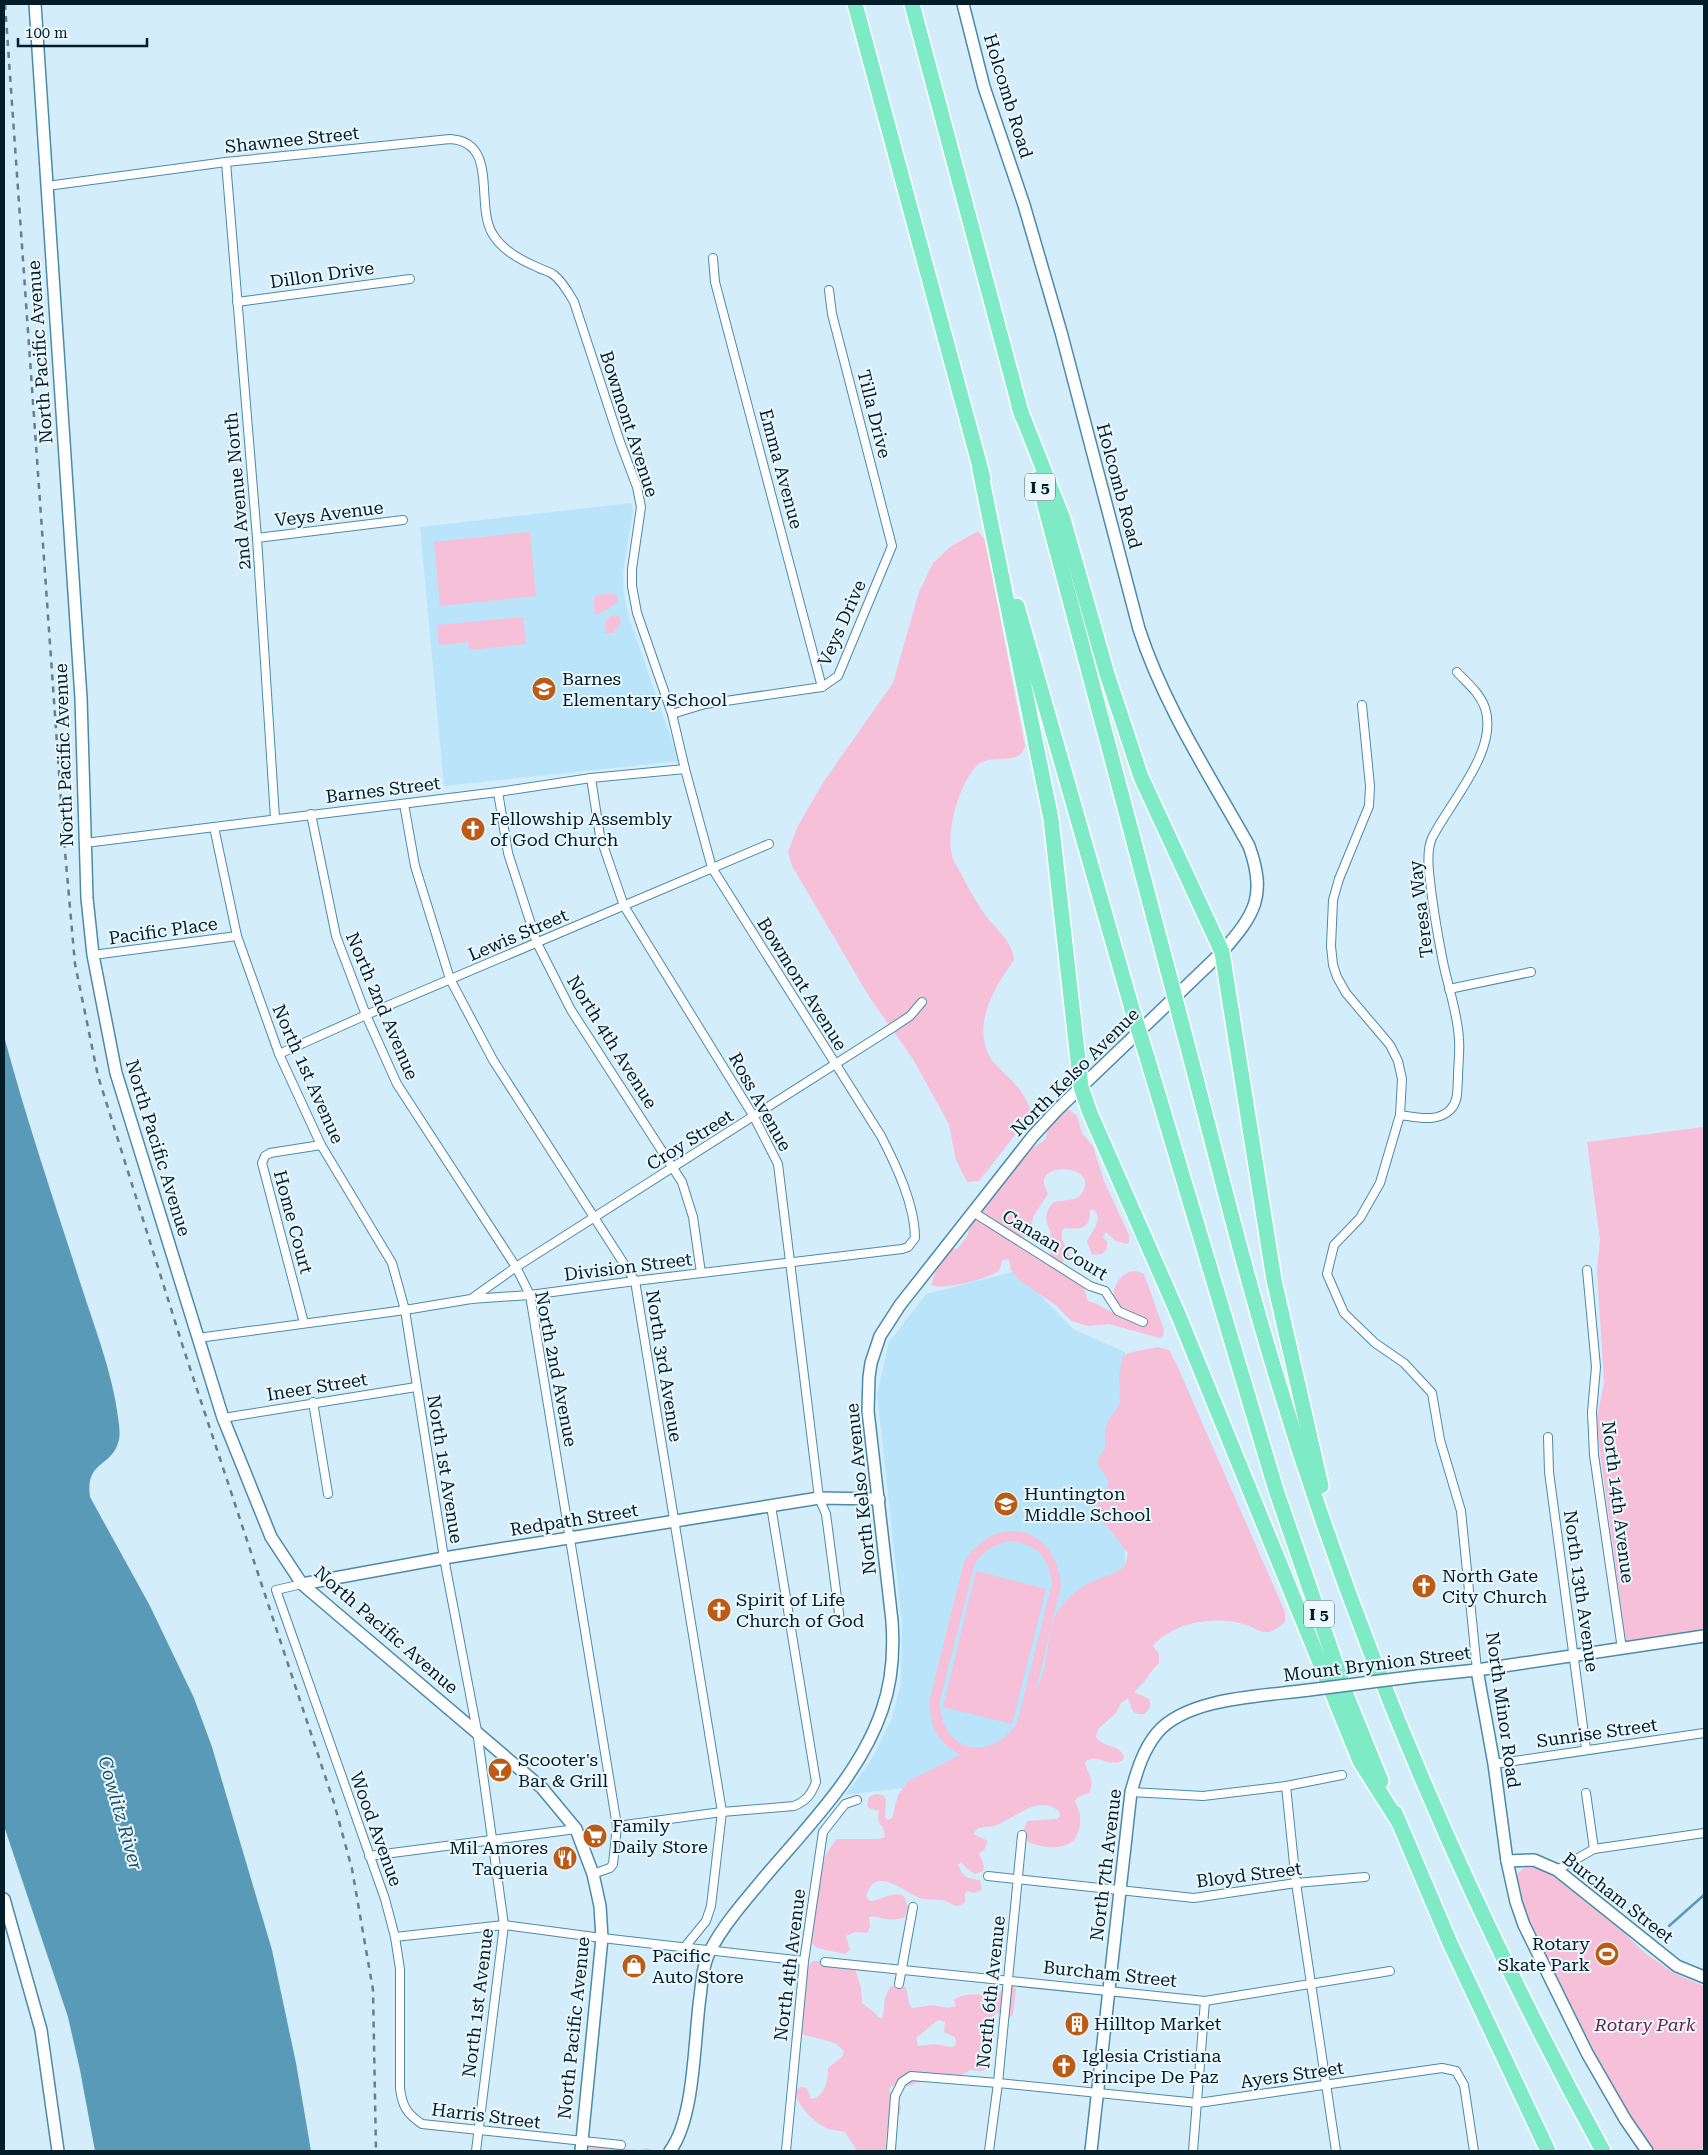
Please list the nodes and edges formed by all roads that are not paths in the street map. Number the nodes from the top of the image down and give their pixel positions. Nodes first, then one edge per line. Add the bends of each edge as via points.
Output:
1 (34, 4) edge
2 (855, 4) edge
3 (912, 4) edge
4 (963, 4) edge
5 (226, 162) junction
6 (47, 186) junction
7 (486, 210) joint
8 (713, 258) dead end
9 (410, 279) dead end
10 (829, 290) dead end
11 (237, 302) junction
12 (1019, 407) junction
13 (980, 470) junction
14 (403, 520) dead end
15 (258, 538) junction
16 (892, 546) joint
17 (1457, 672) dead end
18 (822, 687) junction
19 (1362, 705) dead end
20 (672, 714) junction
21 (685, 770) junction
22 (591, 778) junction
23 (498, 792) junction
24 (404, 804) junction
25 (311, 814) junction
26 (274, 818) junction
27 (214, 827) junction
28 (85, 843) junction
29 (769, 844) dead end
30 (712, 868) junction
31 (624, 906) junction
32 (236, 936) junction
33 (537, 943) junction
34 (1222, 952) junction
35 (93, 955) junction
36 (1531, 972) dead end
37 (450, 979) junction
38 (1449, 989) junction
39 (922, 1002) dead end
40 (366, 1015) junction
41 (279, 1054) junction
42 (834, 1064) junction
43 (1082, 1087) junction
44 (1400, 1115) junction
45 (754, 1117) junction
46 (321, 1145) junction
47 (674, 1168) junction
48 (973, 1212) junction
49 (595, 1217) junction
50 (912, 1242) joint
51 (791, 1262) junction
52 (516, 1267) junction
53 (1587, 1270) dead end
54 (701, 1273) junction
55 (635, 1281) junction
56 (530, 1296) junction
57 (471, 1299) junction
58 (405, 1310) junction
59 (1143, 1322) dead end
60 (304, 1323) junction
61 (198, 1338) junction
62 (416, 1387) junction
63 (313, 1402) junction
64 (223, 1418) junction
65 (1548, 1438) dead end
66 (328, 1494) dead end
67 (819, 1498) junction
68 (879, 1499) junction
69 (771, 1506) junction
70 (674, 1521) junction
71 (570, 1538) junction
72 (1331, 1542) junction
73 (444, 1558) junction
74 (302, 1584) junction
75 (276, 1590) joint
76 (840, 1621) dead end
77 (1704, 1636) edge
78 (1622, 1648) junction
79 (1575, 1656) junction
80 (1477, 1670) junction
81 (1203, 1705) joint
82 (477, 1731) junction
83 (1704, 1733) edge
84 (1586, 1749) junction
85 (1494, 1764) junction
86 (1342, 1775) dead end
87 (1286, 1786) junction
88 (1131, 1792) junction
89 (1586, 1793) dead end
90 (857, 1800) dead end
91 (722, 1812) junction
92 (1398, 1822) junction
93 (617, 1826) junction
94 (576, 1829) junction
95 (1704, 1832) edge
96 (1022, 1835) dead end
97 (492, 1840) junction
98 (1594, 1849) junction
99 (369, 1856) junction
100 (1507, 1862) junction
101 (1557, 1870) junction
102 (593, 1874) junction
103 (988, 1876) dead end
104 (1365, 1877) dead end
105 (1018, 1880) junction
106 (1296, 1883) junction
107 (1119, 1890) junction
108 (4, 1898) edge
109 (913, 1907) dead end
110 (504, 1925) junction
111 (395, 1937) junction
112 (602, 1938) junction
113 (684, 1948) junction
114 (710, 1951) junction
115 (804, 1961) junction
116 (825, 1962) dead end
117 (902, 1970) junction
118 (1390, 1971) dead end
119 (1704, 1978) edge
120 (1007, 1981) junction
121 (1312, 1983) junction
122 (899, 1984) dead end
123 (1108, 1992) junction
124 (1205, 2001) junction
125 (998, 2082) junction
126 (1327, 2086) junction
127 (1567, 2086) junction
128 (400, 2088) joint
129 (1098, 2093) junction
130 (1198, 2103) junction
131 (479, 2129) junction
132 (621, 2145) dead end
133 (580, 2147) edge
134 (891, 2149) dead end
135 (58, 2151) edge
136 (476, 2151) edge
137 (670, 2151) edge
138 (786, 2151) edge
139 (988, 2151) edge
140 (1091, 2151) edge
141 (1193, 2151) edge
142 (1336, 2151) edge
143 (1474, 2151) edge
144 (1547, 2151) edge
145 (1603, 2151) edge
146 (1609, 2151) edge
147 (1647, 2151) edge

1 - 6 street, North Pacific Avenue
2 - 13 highway, I 5
3 - 12 highway, I 5
4 - 34 street, Holcomb Road via 984,87 1024,205 1061,332 1150,664 1249,846 1256,865 1258,883 1254,908 1244,927
5 - 6 street, Shawnee Street
5 - 7 street, Shawnee Street via 462,139 478,154
5 - 11 street, 2nd Avenue North
6 - 28 street, North Pacific Avenue via 81,698
7 - 20 street, Bowmont Avenue via 491,232 500,243 513,254 553,274 564,284 574,302 637,487 641,507 632,586 637,613
8 - 18 street, Emma Avenue via 716,282
9 - 11 street, Dillon Drive
10 - 16 street, Tilla Drive via 832,314
11 - 15 street, 2nd Avenue North
12 - 34 highway via 1062,519 1107,674 1141,776
12 - 72 highway, I 5, bridge via 1272,1364
13 - 43 highway via 1051,819
13 - 92 highway, I 5, bridge via 1132,1009 1276,1490 1347,1697
14 - 15 street, Veys Avenue
15 - 26 street, 2nd Avenue North
16 - 18 street, Veys Drive via 838,676
17 - 38 street, Teresa Way via 1478,695 1485,708 1487,723 1486,736 1474,766 1431,839 1429,852 1442,962
18 - 20 street, Veys Drive via 705,704
19 - 44 street, North Minor Road via 1369,806 1339,879 1334,900 1333,965 1346,993 1390,1045 1398,1061 1402,1079
20 - 21 street, Bowmont Avenue
21 - 22 street, Barnes Street
21 - 30 street, Bowmont Avenue
22 - 23 street, Barnes Street
22 - 31 street, Ross Avenue via 600,836
23 - 24 street, Barnes Street
23 - 33 street, North 4th Avenue via 508,853
24 - 25 street, Barnes Street
24 - 37 street, North 3rd Avenue via 415,866
25 - 26 street, Barnes Street
25 - 40 street, North 2nd Avenue via 336,936
26 - 27 street, Barnes Street
27 - 28 street, Barnes Street
27 - 32 street, North 1st Avenue
28 - 35 street, North Pacific Avenue
29 - 30 street, Lewis Street
30 - 31 street, Lewis Street
30 - 42 street, Bowmont Avenue
31 - 33 street, Lewis Street
31 - 45 street, Ross Avenue
32 - 35 street, Pacific Place
32 - 41 street, North 1st Avenue
33 - 37 street, Lewis Street
33 - 47 street, North 4th Avenue via 571,1010
34 - 43 street, North Kelso Avenue
34 - 72 highway via 1274,1280 1319,1475
35 - 61 street, North Pacific Avenue via 116,1073
36 - 38 street
37 - 40 street, Lewis Street
37 - 49 street, North 3rd Avenue via 493,1060
38 - 44 street, Teresa Way via 1459,1039 1457,1099 1440,1118
39 - 42 street, Croy Street via 910,1016
40 - 41 street, Lewis Street
40 - 52 street, North 2nd Avenue via 397,1084
41 - 46 street, North 1st Avenue
42 - 45 street, Croy Street
42 - 50 street, Bowmont Avenue via 896,1165 915,1232
43 - 48 street, North Kelso Avenue via 1032,1136
43 - 92 highway via 1090,1113 1178,1314 1360,1761
44 - 80 street, North Minor Road via 1380,1183 1360,1218 1334,1245 1327,1274 1344,1313 1375,1343 1404,1363 1432,1393 1440,1440 1461,1511
45 - 47 street, Croy Street
45 - 51 street, Ross Avenue via 778,1164
46 - 58 street, North 1st Avenue via 392,1262
46 - 60 street, Home Court via 270,1153 264,1156 262,1163
47 - 49 street, Croy Street
47 - 54 street, North 4th Avenue via 689,1198
48 - 59 street, Canaan Court via 1090,1286 1105,1291 1118,1311
48 - 68 street, North Kelso Avenue via 900,1305 880,1336 871,1363 868,1411
49 - 52 street, Croy Street
49 - 55 street, North 3rd Avenue
50 - 51 street, Division Street via 902,1250
51 - 54 street, Division Street
51 - 67 street, Ross Avenue
52 - 56 street, North 2nd Avenue
52 - 57 street, Croy Street
53 - 78 street, North 14th Avenue via 1596,1367 1592,1412 1594,1455
54 - 55 street, Division Street
55 - 56 street, Division Street
55 - 70 street, North 3rd Avenue
56 - 57 street, Division Street
56 - 71 street, North 2nd Avenue
57 - 58 street, Division Street
58 - 60 street, Division Street
58 - 62 street, North 1st Avenue
60 - 61 street, Division Street
61 - 64 street, North Pacific Avenue
62 - 63 street, Ineer Street
62 - 73 street, North 1st Avenue
63 - 64 street, Ineer Street
63 - 66 street
64 - 74 street, North Pacific Avenue via 271,1537
65 - 79 street, North 13th Avenue via 1549,1472
67 - 68 street, Redpath Street
67 - 69 street, Redpath Street
67 - 76 street, Ross Avenue via 826,1514
68 - 114 street, North Kelso Avenue via 893,1645 890,1678 882,1710 856,1764 729,1920
69 - 70 street, Redpath Street
69 - 91 street via 816,1782 809,1797 794,1806
70 - 71 street, Redpath Street
70 - 91 street, North 3rd Avenue
71 - 73 street, Redpath Street
71 - 93 street, North 2nd Avenue
72 - 127 highway, I 5 via 1422,1779 1486,1922
73 - 74 street, Redpath Street
73 - 82 street, North 1st Avenue
74 - 75 street, Redpath Street
74 - 82 street, North Pacific Avenue
75 - 99 street, Wood Avenue
77 - 78 street, Mount Brynion Street
78 - 79 street, Mount Brynion Street
79 - 80 street, Mount Brynion Street
79 - 84 street, North 13th Avenue
80 - 81 street, Mount Brynion Street, bridge
80 - 85 street, North Minor Road
81 - 88 street, North 7th Avenue via 1174,1718 1157,1732 1140,1761
82 - 94 street, North Pacific Avenue via 542,1788
82 - 97 street, North 1st Avenue
83 - 84 street, Sunrise Street
84 - 85 street, Sunrise Street
85 - 100 street, North Minor Road
86 - 87 street
87 - 88 street via 1203,1796
87 - 106 street
88 - 107 street, North 7th Avenue
89 - 98 street
90 - 115 street, North 4th Avenue via 845,1804 823,1832
91 - 93 street
91 - 113 street, North 3rd Avenue via 711,1906 706,1921
92 - 144 highway, I 5 via 1450,1943
93 - 102 street, North 2nd Avenue via 613,1864
94 - 97 street
94 - 102 street, North Pacific Avenue
95 - 98 street
96 - 105 street, North 6th Avenue
97 - 99 street
97 - 110 street, North 1st Avenue
98 - 101 street
99 - 111 street, Wood Avenue
100 - 101 street, Burcham Street via 1534,1860
100 - 147 street, North Minor Road via 1524,1925 1587,2053
101 - 119 street, Burcham Street via 1677,1966
102 - 112 street, North Pacific Avenue
103 - 105 street, Bloyd Street
104 - 106 street, Bloyd Street
105 - 107 street, Bloyd Street
105 - 120 street, North 6th Avenue
106 - 107 street, Bloyd Street via 1194,1898
106 - 121 street
107 - 123 street, North 7th Avenue
108 - 135 street via 41,2030
109 - 117 street
110 - 111 street
110 - 112 street
110 - 131 street, North 1st Avenue
111 - 128 street, Wood Avenue via 400,1969
112 - 113 street
112 - 133 street, North Pacific Avenue
113 - 114 street
114 - 115 street
114 - 137 street, North Kelso Avenue via 703,1973 689,2097 683,2122
115 - 138 street, North 4th Avenue
116 - 117 street, Burcham Street
117 - 120 street, Burcham Street
117 - 122 street
118 - 121 street, Burcham Street
120 - 123 street, Burcham Street
120 - 125 street, North 6th Avenue
121 - 124 street, Burcham Street
121 - 126 street
123 - 124 street, Burcham Street
123 - 129 street, North 7th Avenue
124 - 130 street
125 - 129 street, Ayers Street
125 - 134 street, Ayers Street via 911,2076 902,2082 895,2096
125 - 139 street, North 6th Avenue
126 - 130 street, Ayers Street
126 - 142 street
126 - 143 street, Ayers Street via 1442,2068 1456,2071 1464,2085
127 - 145 highway, I 5
127 - 146 highway
128 - 131 street, Harris Street via 405,2110 422,2124
129 - 130 street, Ayers Street
129 - 140 street, North 7th Avenue
130 - 141 street
131 - 133 street, Harris Street
131 - 136 street, North 1st Avenue
132 - 133 street, Harris Street

